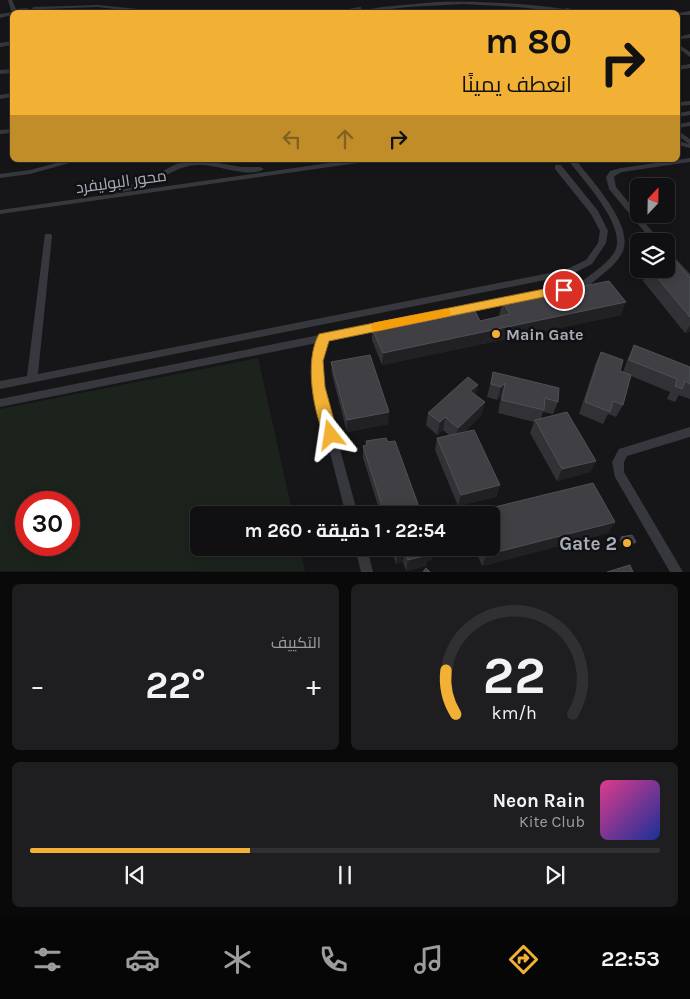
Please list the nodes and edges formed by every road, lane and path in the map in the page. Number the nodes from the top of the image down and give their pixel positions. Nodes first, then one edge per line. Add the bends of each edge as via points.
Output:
1 (442, 0) edge
2 (468, 0) edge
3 (34, 10) joint
4 (97, 10) edge
5 (131, 10) edge
6 (349, 10) edge
7 (371, 10) edge
8 (554, 10) edge
9 (572, 10) edge
10 (680, 46) edge
11 (690, 55) edge
12 (68, 162) edge
13 (183, 162) edge
14 (208, 162) edge
15 (351, 162) edge
16 (574, 162) edge
17 (670, 162) edge
18 (274, 173) junction
19 (0, 176) edge
20 (105, 198) junction
21 (0, 212) edge
22 (650, 233) edge
23 (48, 236) dead end
24 (675, 262) edge
25 (690, 279) edge
26 (324, 337) junction
27 (32, 379) junction
28 (0, 385) edge
29 (0, 403) edge
30 (690, 432) edge
31 (350, 506) edge
32 (363, 556) edge
33 (367, 572) edge
34 (677, 572) edge

1 - 6 street
2 - 9 street
3 - 4 street
3 - 5 street via 98,6
7 - 8 street via 456,3
10 - 11 street
12 - 19 street
13 - 20 street via 143,184 107,193
14 - 18 street via 241,170 268,169
15 - 18 street, محور البوليفرد
16 - 26 street via 613,215 620,230 621,248 612,261 583,286
16 - 27 street via 558,167 595,213 604,231 602,243 590,262 567,273
17 - 22 street via 621,170 610,177 612,186
18 - 20 street, محور البوليفرد
20 - 21 street, محور البوليفرد
23 - 27 street
24 - 25 street
26 - 29 street
26 - 31 street via 317,361 318,387
27 - 28 street
30 - 34 street via 623,452 617,464 619,473
32 - 33 street

